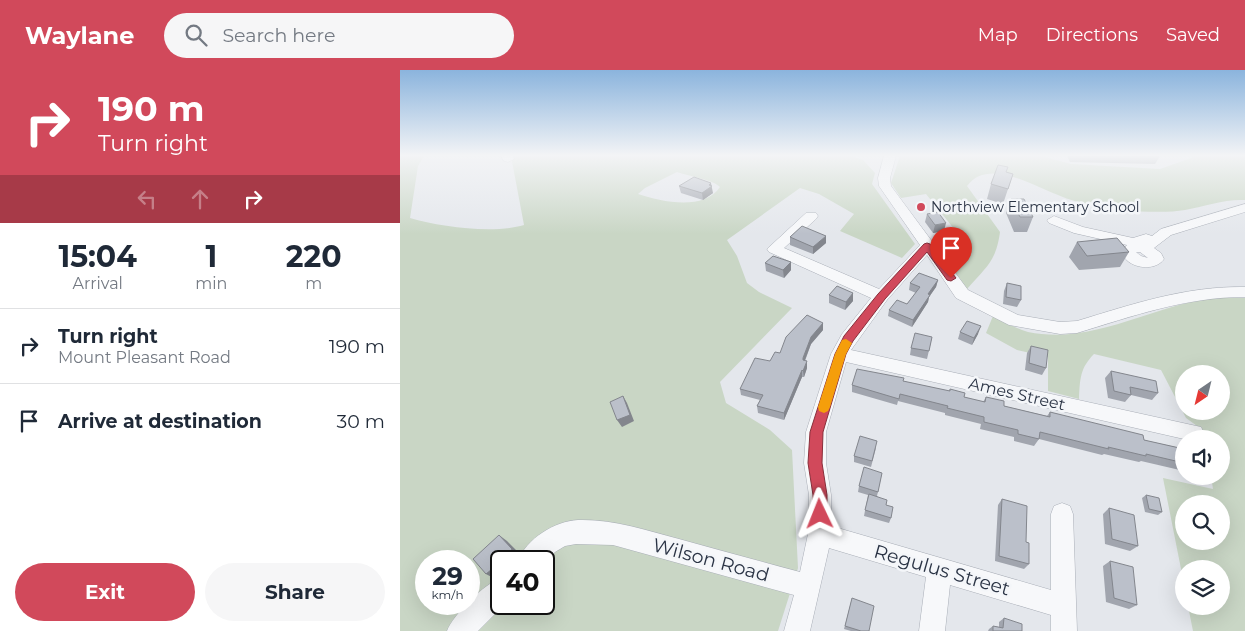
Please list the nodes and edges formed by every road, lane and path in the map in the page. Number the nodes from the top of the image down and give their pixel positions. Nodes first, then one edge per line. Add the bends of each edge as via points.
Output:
1 (885, 182) edge
2 (1245, 208) edge
3 (811, 216) dead end
4 (1054, 220) dead end
5 (1166, 232) junction
6 (927, 246) junction
7 (1144, 248) dead end
8 (1245, 292) edge
9 (881, 296) junction
10 (840, 354) junction
11 (1181, 430) edge
12 (1062, 514) dead end
13 (820, 534) junction
14 (541, 550) edge
15 (939, 569) junction
16 (810, 587) junction
17 (490, 601) edge
18 (1063, 606) junction
19 (460, 631) edge
20 (798, 631) edge
21 (932, 631) edge
22 (1064, 631) edge

1 - 6 street
2 - 5 street
3 - 9 street via 774,249
4 - 5 street via 1079,230 1133,242
5 - 7 street
6 - 8 street via 962,294 1015,321 1037,326 1077,327 1187,295
6 - 9 street
9 - 10 street
10 - 11 street, Ames Street
10 - 13 street via 816,432
12 - 18 street
13 - 15 street, Regulus Street
13 - 16 street
14 - 16 street, Wilson Road via 560,536 576,532 613,533
15 - 18 street, Regulus Street
15 - 21 street
16 - 20 street
17 - 19 street
18 - 22 street

